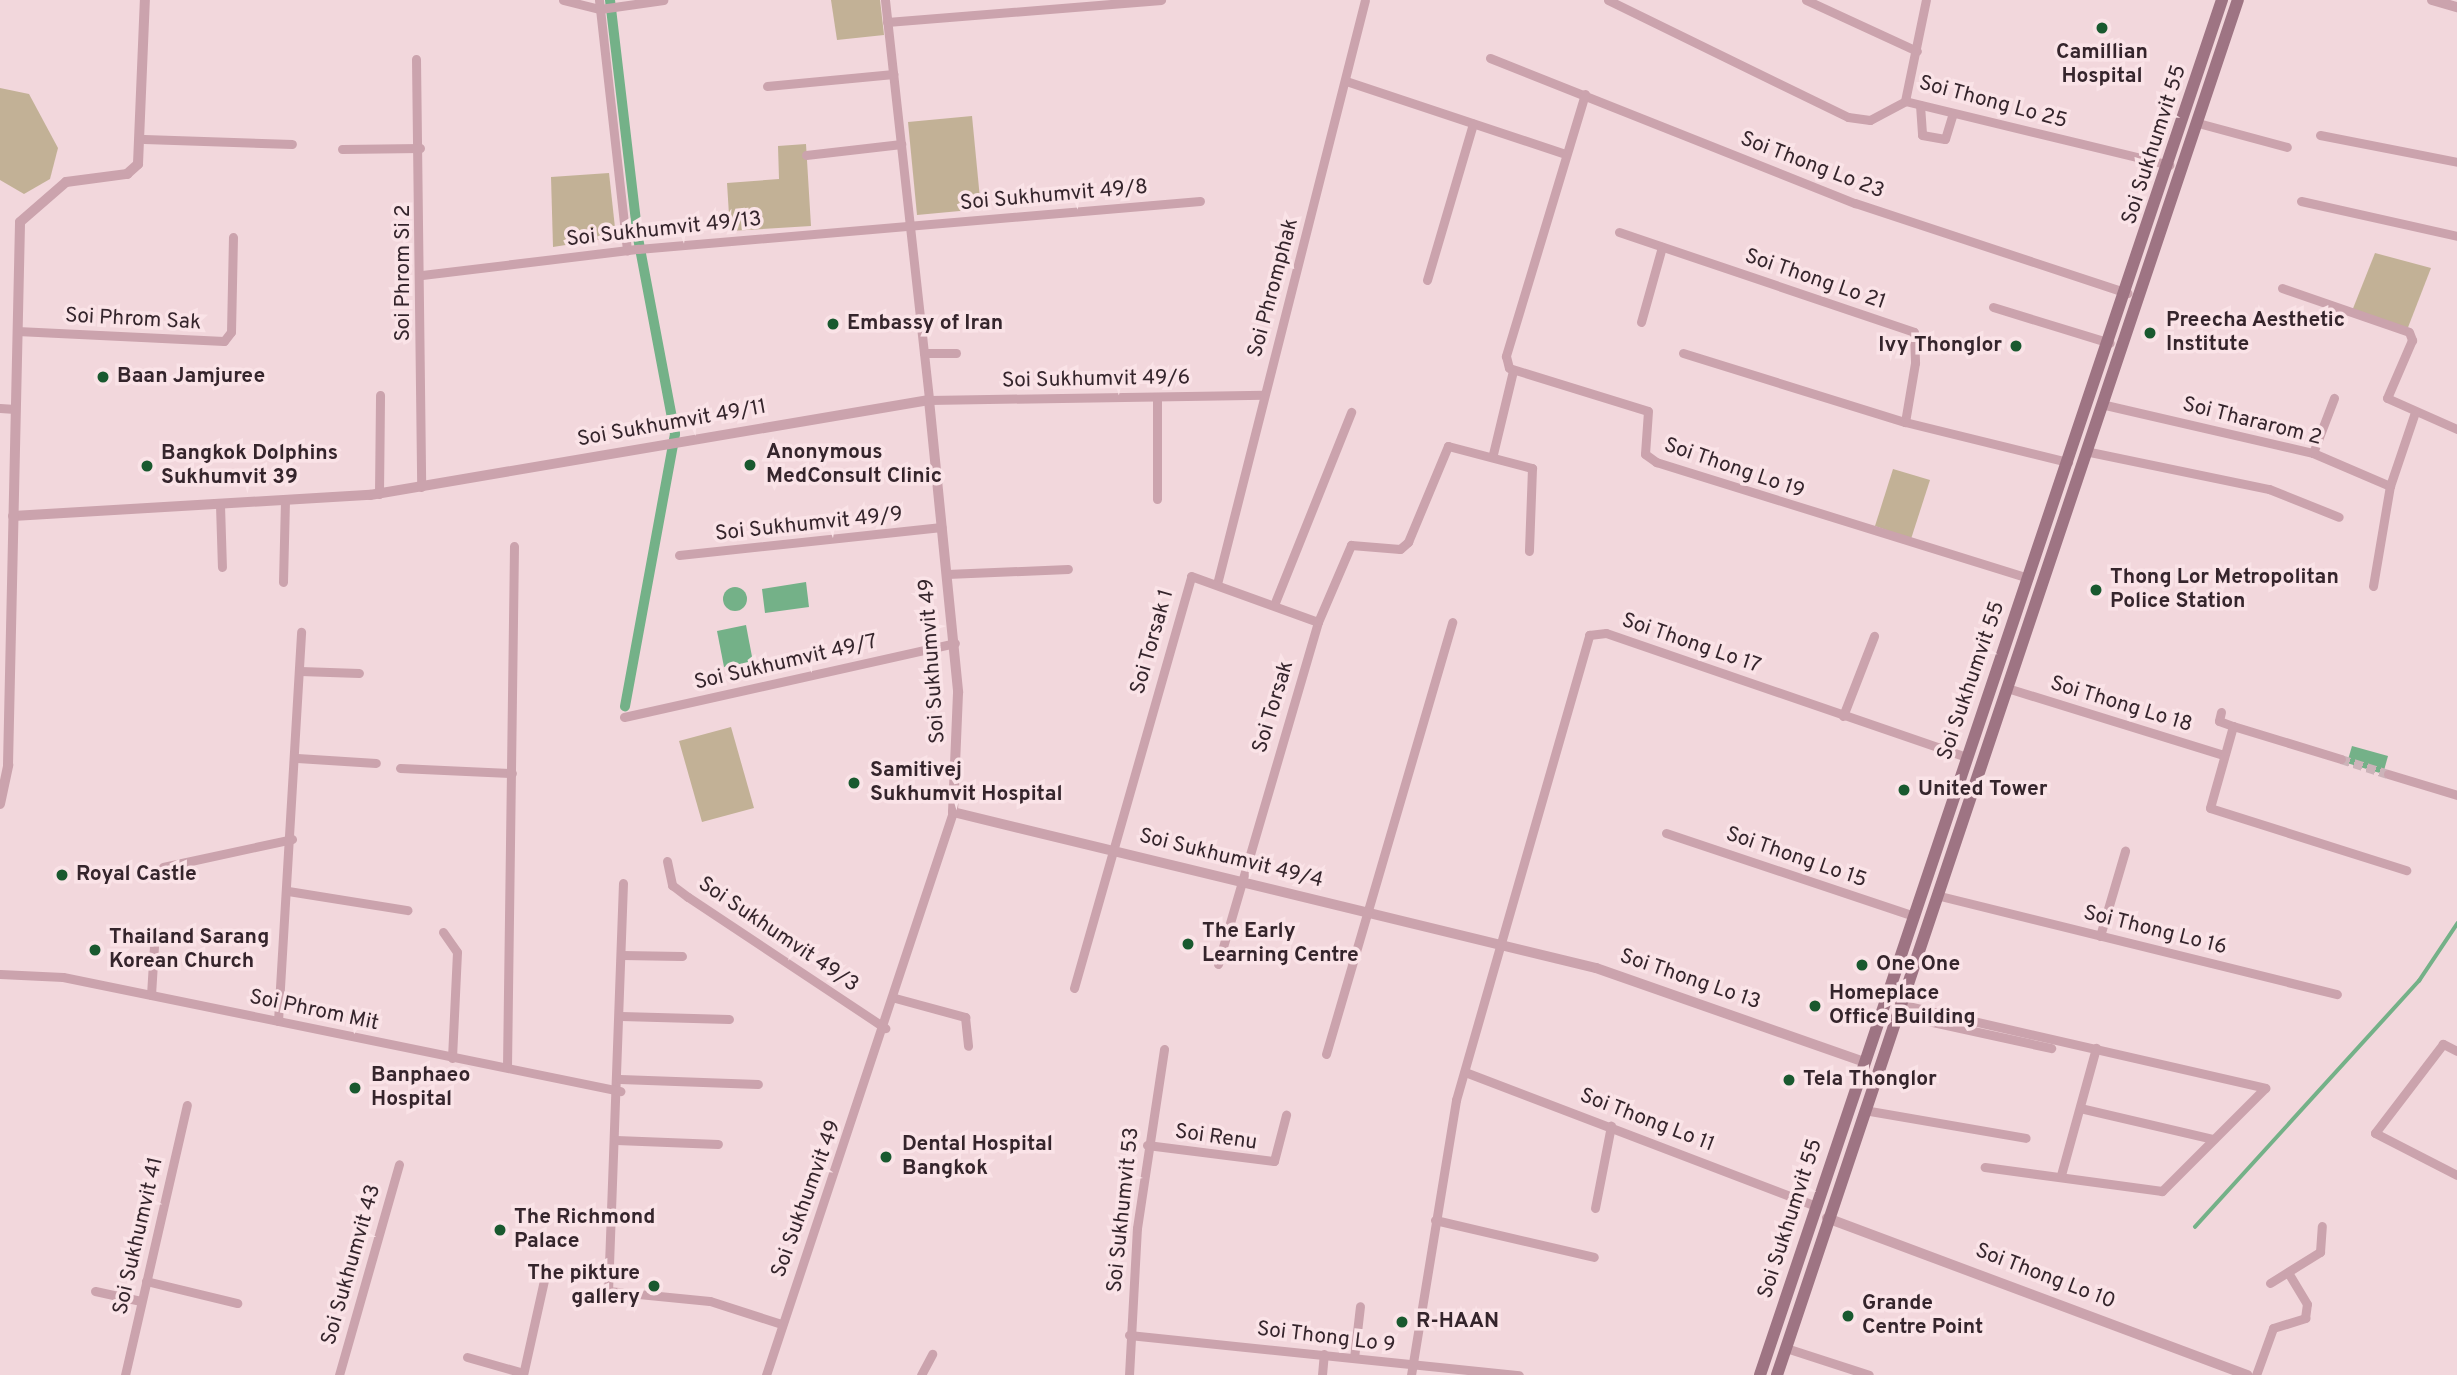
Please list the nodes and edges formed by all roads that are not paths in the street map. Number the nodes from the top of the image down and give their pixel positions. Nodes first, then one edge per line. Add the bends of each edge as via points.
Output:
1 (145, 0) edge
2 (563, 0) edge
3 (663, 0) edge
4 (885, 0) edge
5 (1161, 0) edge
6 (1365, 0) edge
7 (1608, 0) edge
8 (1806, 0) edge
9 (1926, 0) edge
10 (2222, 0) edge
11 (2238, 0) edge
12 (2432, 0) edge
13 (599, 5) edge
14 (2457, 7) edge
15 (2215, 19) junction
16 (887, 22) junction
17 (2230, 24) junction
18 (2211, 33) junction
19 (2225, 38) junction
20 (1917, 51) junction
21 (1490, 58) dead end
22 (416, 59) dead end
23 (893, 74) junction
24 (1346, 81) junction
25 (767, 86) dead end
26 (1585, 94) junction
27 (1905, 101) junction
28 (1920, 105) junction
29 (1953, 113) junction
30 (2198, 123) junction
31 (1473, 124) junction
32 (2320, 135) dead end
33 (144, 139) junction
34 (292, 144) dead end
35 (901, 144) junction
36 (2287, 147) dead end
37 (420, 148) junction
38 (342, 149) dead end
39 (1566, 154) junction
40 (807, 155) dead end
41 (2457, 162) edge
42 (2169, 165) junction
43 (2183, 169) junction
44 (1200, 201) dead end
45 (2301, 201) dead end
46 (911, 225) junction
47 (1619, 232) dead end
48 (2457, 236) edge
49 (233, 237) dead end
50 (1662, 247) junction
51 (627, 250) junction
52 (422, 275) junction
53 (1427, 280) dead end
54 (2282, 288) dead end
55 (2132, 295) junction
56 (1993, 307) dead end
57 (1641, 322) dead end
58 (17, 331) junction
59 (2110, 343) junction
60 (1683, 353) dead end
61 (924, 354) junction
62 (956, 354) dead end
63 (1513, 371) junction
64 (380, 395) dead end
65 (1264, 396) junction
66 (1157, 397) junction
67 (2334, 398) dead end
68 (929, 400) junction
69 (2096, 402) junction
70 (0, 408) edge
71 (15, 409) junction
72 (1351, 412) dead end
73 (2415, 412) junction
74 (1905, 422) junction
75 (2457, 429) edge
76 (2085, 451) junction
77 (1493, 453) junction
78 (2313, 453) junction
79 (2074, 464) junction
80 (2390, 486) junction
81 (421, 487) junction
82 (379, 494) junction
83 (1157, 499) dead end
84 (285, 502) junction
85 (220, 505) junction
86 (13, 516) junction
87 (2339, 517) dead end
88 (943, 527) junction
89 (514, 546) dead end
90 (1529, 551) dead end
91 (679, 555) dead end
92 (222, 567) dead end
93 (1068, 569) dead end
94 (947, 574) junction
95 (2028, 578) junction
96 (283, 582) dead end
97 (2042, 582) junction
98 (1217, 584) junction
99 (2373, 586) dead end
100 (1274, 605) junction
101 (1318, 622) junction
102 (1452, 622) dead end
103 (301, 632) dead end
104 (1874, 636) dead end
105 (955, 643) junction
106 (300, 671) junction
107 (359, 673) dead end
108 (1992, 683) junction
109 (2007, 688) junction
110 (2221, 712) dead end
111 (1843, 716) junction
112 (624, 717) dead end
113 (2233, 726) junction
114 (5, 727) edge
115 (2224, 755) junction
116 (1967, 757) junction
117 (297, 758) junction
118 (2341, 759) tunnel mouth
119 (1983, 761) junction
120 (376, 763) dead end
121 (400, 768) dead end
122 (512, 774) junction
123 (2388, 774) tunnel mouth
124 (2457, 795) edge
125 (0, 804) edge
126 (953, 812) junction
127 (1666, 833) dead end
128 (292, 839) junction
129 (1112, 850) junction
130 (2125, 851) dead end
131 (667, 861) dead end
132 (163, 867) dead end
133 (2406, 870) dead end
134 (1241, 882) junction
135 (623, 883) dead end
136 (1922, 890) junction
137 (288, 891) junction
138 (1936, 895) junction
139 (407, 910) dead end
140 (1369, 913) junction
141 (1914, 916) junction
142 (1927, 922) junction
143 (155, 929) dead end
144 (443, 932) dead end
145 (2100, 936) junction
146 (1500, 945) junction
147 (622, 955) junction
148 (682, 956) dead end
149 (1218, 964) dead end
150 (0, 974) edge
151 (1074, 988) dead end
152 (2337, 994) dead end
153 (151, 995) junction
154 (895, 998) junction
155 (1897, 1009) junction
156 (621, 1016) junction
157 (729, 1019) dead end
158 (278, 1021) junction
159 (885, 1028) junction
160 (968, 1046) dead end
161 (2051, 1048) dead end
162 (2096, 1048) junction
163 (1164, 1049) dead end
164 (2457, 1051) edge
165 (1326, 1054) dead end
166 (452, 1058) junction
167 (1864, 1062) junction
168 (1878, 1065) junction
169 (506, 1068) junction
170 (1465, 1072) junction
171 (620, 1079) junction
172 (758, 1084) dead end
173 (620, 1091) junction
174 (187, 1105) dead end
175 (2080, 1108) junction
176 (1864, 1110) junction
177 (1286, 1115) dead end
178 (1611, 1126) junction
179 (2026, 1138) dead end
180 (2213, 1139) junction
181 (616, 1140) junction
182 (718, 1144) dead end
183 (1147, 1145) junction
184 (399, 1164) dead end
185 (1985, 1167) dead end
186 (2061, 1175) junction
187 (2457, 1175) edge
188 (1815, 1206) junction
189 (1595, 1208) dead end
190 (1827, 1218) junction
191 (1435, 1220) junction
192 (2322, 1226) dead end
193 (1594, 1257) dead end
194 (2288, 1272) junction
195 (544, 1280) dead end
196 (146, 1281) junction
197 (2270, 1283) dead end
198 (95, 1291) dead end
199 (141, 1301) junction
200 (237, 1303) dead end
201 (1360, 1306) dead end
202 (781, 1324) junction
203 (1129, 1335) junction
204 (1786, 1348) junction
205 (932, 1354) dead end
206 (1324, 1354) junction
207 (467, 1357) dead end
208 (1354, 1358) junction
209 (1412, 1371) edge
210 (523, 1374) edge
211 (125, 1375) edge
212 (339, 1375) edge
213 (766, 1375) edge
214 (921, 1375) edge
215 (1129, 1375) edge
216 (1322, 1375) edge
217 (1519, 1375) edge
218 (1760, 1375) edge
219 (1777, 1375) edge
220 (1869, 1375) edge
221 (2248, 1375) edge
222 (2256, 1375) edge

1 - 33 street
2 - 13 street
3 - 13 street
4 - 16 street, Soi Sukhumvit 49
5 - 16 street
6 - 24 street, Soi Phromphak
7 - 27 street via 1848,117 1866,122
8 - 20 street
9 - 20 street, Soi Thong Lo 25
10 - 15 main road, Soi Sukhumvit 55
11 - 17 main road, Soi Sukhumvit 55
12 - 14 street
13 - 51 street
15 - 17 main road
15 - 18 main road, Soi Sukhumvit 55
16 - 23 street, Soi Sukhumvit 49
17 - 19 main road, Soi Sukhumvit 55
18 - 19 main road
18 - 42 main road, Soi Sukhumvit 55
19 - 30 main road, Soi Sukhumvit 55
20 - 27 street, Soi Thong Lo 25
21 - 26 street, Soi Thong Lo 23
22 - 37 street, Soi Phrom Si 2
23 - 25 street
23 - 35 street, Soi Sukhumvit 49
24 - 31 street
24 - 65 street, Soi Phromphak
26 - 39 street
26 - 55 street, Soi Thong Lo 23 via 1854,203
27 - 28 street, Soi Thong Lo 25
28 - 29 street, Soi Thong Lo 25
28 - 29 street via 1922,135 1945,139
29 - 42 street, Soi Thong Lo 25
30 - 36 street
30 - 43 main road, Soi Sukhumvit 55
31 - 39 street
31 - 53 street
32 - 41 street
33 - 34 street
33 - 58 street via 141,158 127,174 66,182 22,215
35 - 40 street
35 - 46 street, Soi Sukhumvit 49
37 - 38 street
37 - 52 street, Soi Phrom Si 2
39 - 63 street via 1506,356
42 - 43 main road
42 - 55 main road, Soi Sukhumvit 55
43 - 55 main road, Soi Sukhumvit 55
44 - 46 street, Soi Sukhumvit 49/8
45 - 48 street
46 - 51 street, Soi Sukhumvit 49/13
46 - 61 street, Soi Sukhumvit 49
47 - 50 street, Soi Thong Lo 21
49 - 58 street, Soi Phrom Sak via 231,332 224,341
50 - 57 street
50 - 74 street, Soi Thong Lo 21 via 1914,332
51 - 52 street, Soi Sukhumvit 49/13
52 - 81 street, Soi Phrom Si 2
54 - 73 street via 2409,332 2412,340 2387,394 2390,403
55 - 59 main road, Soi Sukhumvit 55
55 - 69 main road, Soi Sukhumvit 55
56 - 59 street
58 - 71 street
59 - 69 main road, Soi Sukhumvit 55
60 - 74 street
61 - 62 street
61 - 68 street, Soi Sukhumvit 49
63 - 77 street
63 - 95 street, Soi Thong Lo 19 via 1648,411 1646,456 1656,463
64 - 82 street
65 - 66 street, Soi Sukhumvit 49/6
65 - 98 street, Soi Phromphak
66 - 68 street, Soi Sukhumvit 49/6
66 - 83 street
67 - 78 street
68 - 81 street, Soi Sukhumvit 49/11
68 - 88 street, Soi Sukhumvit 49
69 - 76 main road, Soi Sukhumvit 55
69 - 78 street, Soi Thararom 2
69 - 79 main road, Soi Sukhumvit 55
70 - 71 street
71 - 86 street
72 - 100 street
73 - 75 street
73 - 80 street
74 - 79 street
76 - 79 main road, Soi Sukhumvit 55
76 - 87 street via 2269,489
77 - 90 street via 1532,468
77 - 101 street, Soi Torsak via 1448,446 1408,542 1400,549 1351,545
78 - 80 street, Soi Thararom 2
79 - 95 main road, Soi Sukhumvit 55
79 - 97 main road, Soi Sukhumvit 55
80 - 99 street
81 - 82 street, Soi Sukhumvit 49/11
82 - 84 street, Soi Sukhumvit 49/11
84 - 85 street, Soi Sukhumvit 49/11
84 - 96 street
85 - 86 street, Soi Sukhumvit 49/11
85 - 92 street
86 - 114 street
88 - 91 street, Soi Sukhumvit 49/9
88 - 94 street, Soi Sukhumvit 49
89 - 122 street
93 - 94 street
94 - 105 street, Soi Sukhumvit 49
95 - 97 main road
95 - 108 main road, Soi Sukhumvit 55
97 - 109 main road, Soi Sukhumvit 55
98 - 100 street, Soi Torsak 1
98 - 129 street, Soi Torsak 1 via 1190,578
100 - 101 street, Soi Torsak 1
101 - 134 street, Soi Torsak
102 - 140 street
103 - 106 street
104 - 111 street
105 - 112 street, Soi Sukhumvit 49/7
105 - 126 street, Soi Sukhumvit 49 via 959,740
106 - 107 street
106 - 117 street
108 - 109 main road
108 - 116 main road, Soi Sukhumvit 55
109 - 115 street, Soi Thong Lo 18
109 - 119 main road, Soi Sukhumvit 55
110 - 113 street via 2219,721
111 - 116 street, Soi Thong Lo 17
111 - 146 street, Soi Thong Lo 17 via 1606,633 1589,635
113 - 115 street
113 - 118 street
114 - 125 street
115 - 133 street via 2210,808
116 - 119 main road
116 - 136 main road, Soi Sukhumvit 55
117 - 120 street
117 - 128 street
119 - 138 main road, Soi Sukhumvit 55
121 - 122 street
122 - 169 street
123 - 124 street
126 - 129 street, Soi Sukhumvit 49/4
126 - 154 street, Soi Sukhumvit 49
127 - 141 street, Soi Thong Lo 15
128 - 132 street
128 - 137 street
129 - 134 street, Soi Sukhumvit 49/4
129 - 151 street
130 - 145 street
131 - 159 street, Soi Sukhumvit 49/3 via 680,891
134 - 140 street, Soi Sukhumvit 49/4
134 - 149 street, Soi Torsak
135 - 147 street
136 - 138 main road
136 - 141 main road, Soi Sukhumvit 55
137 - 139 street
137 - 158 street
138 - 142 main road, Soi Sukhumvit 55
138 - 145 street, Soi Thong Lo 16
140 - 146 street, Soi Sukhumvit 49/4
140 - 165 street
141 - 142 main road
141 - 167 main road, Soi Sukhumvit 55
142 - 155 main road, Soi Sukhumvit 55
143 - 153 street
144 - 166 street via 457,952
145 - 152 street, Soi Thong Lo 16
146 - 167 street, Soi Thong Lo 13 via 1605,971
146 - 170 street
147 - 148 street
147 - 156 street
150 - 153 street, Soi Phrom Mit via 63,977
153 - 158 street, Soi Phrom Mit
154 - 159 street, Soi Sukhumvit 49
154 - 160 street via 967,1018
155 - 161 street
155 - 162 street
155 - 168 main road, Soi Sukhumvit 55
156 - 157 street
156 - 171 street
158 - 166 street, Soi Phrom Mit
159 - 202 street, Soi Sukhumvit 49
162 - 175 street
162 - 180 street via 2265,1088
163 - 183 street, Soi Sukhumvit 53
164 - 187 street via 2444,1044 2376,1130 2381,1139
166 - 169 street, Soi Phrom Mit
167 - 168 main road
167 - 188 main road, Soi Sukhumvit 55
168 - 176 main road, Soi Sukhumvit 55
169 - 173 street, Soi Phrom Mit
170 - 178 street, Soi Thong Lo 11
170 - 191 street
171 - 172 street
171 - 173 street
173 - 181 street
174 - 196 street, Soi Sukhumvit 41
175 - 180 street
175 - 186 street
176 - 179 street
176 - 190 main road, Soi Sukhumvit 55
177 - 183 street, Soi Renu via 1274,1161
178 - 188 street, Soi Thong Lo 11
178 - 189 street
180 - 186 street via 2162,1191
181 - 182 street
181 - 202 street via 608,1291 710,1301
183 - 203 street, Soi Sukhumvit 53
184 - 212 street, Soi Sukhumvit 43
185 - 186 street
188 - 190 main road
188 - 218 main road, Soi Sukhumvit 55
190 - 204 main road, Soi Sukhumvit 55
190 - 221 street, Soi Thong Lo 10
191 - 193 street
191 - 209 street
192 - 194 street via 2320,1252
194 - 197 street
194 - 222 street via 2307,1304 2305,1318 2273,1328
195 - 210 street
196 - 199 street, Soi Sukhumvit 41
196 - 200 street
198 - 199 street
199 - 211 street, Soi Sukhumvit 41
201 - 208 street
202 - 213 street, Soi Sukhumvit 49
203 - 206 street, Soi Thong Lo 9
203 - 215 street, Soi Sukhumvit 53
204 - 219 main road, Soi Sukhumvit 55
204 - 220 street
205 - 214 street
206 - 208 street, Soi Thong Lo 9
206 - 216 street
207 - 210 street
208 - 209 street, Soi Thong Lo 9
209 - 217 street, Soi Thong Lo 9

